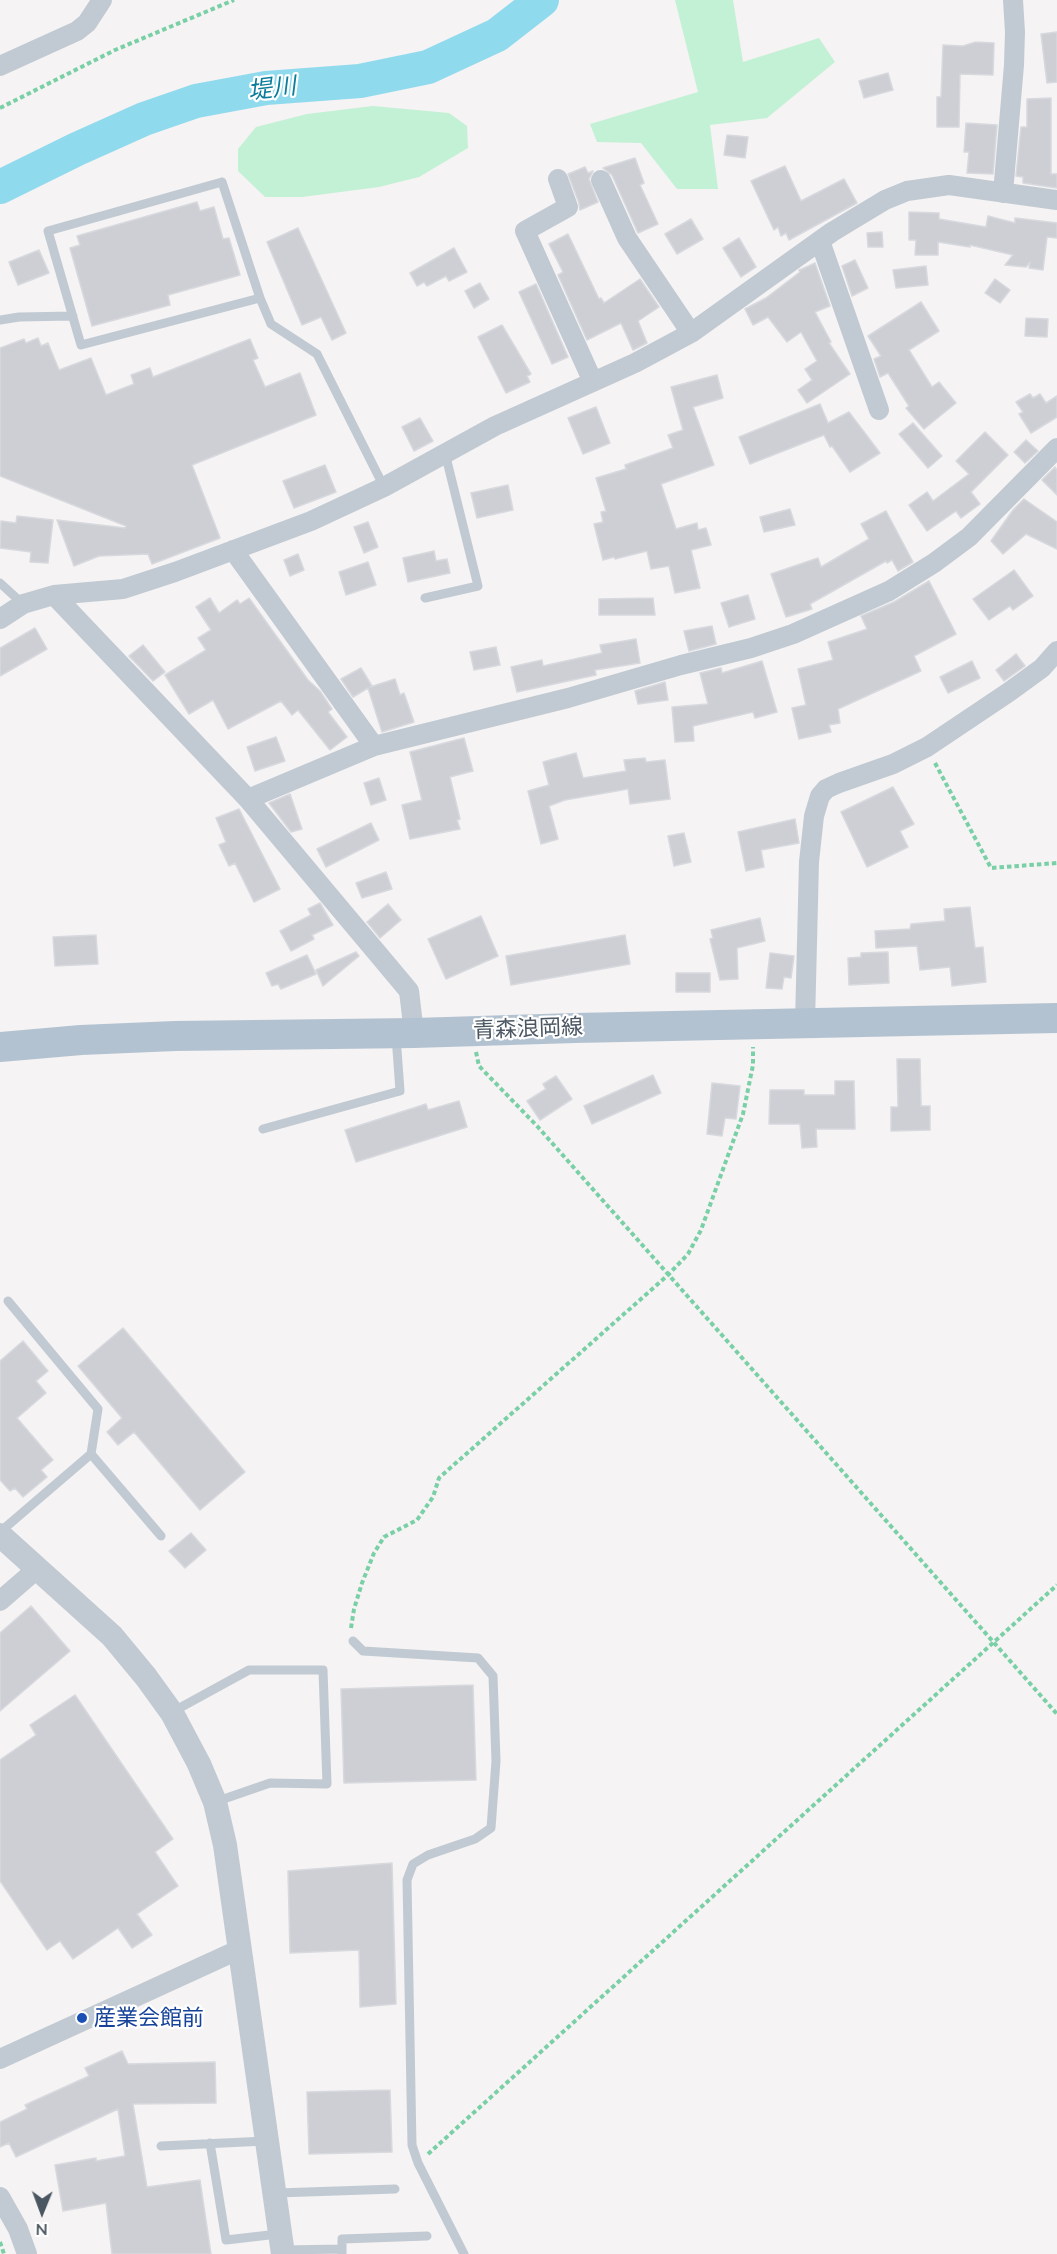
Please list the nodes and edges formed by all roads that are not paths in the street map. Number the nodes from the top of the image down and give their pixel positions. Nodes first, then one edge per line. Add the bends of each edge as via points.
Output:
1 (102, 0) edge
2 (1013, 0) edge
3 (0, 66) edge
4 (558, 179) dead end
5 (601, 180) dead end
6 (1003, 193) junction
7 (1057, 200) edge
8 (820, 241) junction
9 (260, 298) junction
10 (73, 316) junction
11 (0, 320) edge
12 (691, 333) junction
13 (593, 382) junction
14 (879, 410) dead end
15 (1057, 448) edge
16 (446, 453) junction
17 (384, 487) junction
18 (233, 549) junction
19 (0, 583) edge
20 (54, 596) junction
21 (425, 598) dead end
22 (23, 604) junction
23 (0, 619) edge
24 (1057, 651) edge
25 (374, 746) junction
26 (248, 799) junction
27 (1057, 1018) edge
28 (805, 1023) junction
29 (405, 1033) junction
30 (0, 1047) edge
31 (263, 1129) dead end
32 (8, 1301) dead end
33 (91, 1454) junction
34 (0, 1534) edge
35 (162, 1536) dead end
36 (38, 1568) junction
37 (0, 1601) edge
38 (353, 1641) road end
39 (172, 1713) junction
40 (215, 1802) junction
41 (238, 1950) junction
42 (0, 2059) edge
43 (267, 2140) junction
44 (210, 2143) junction
45 (161, 2146) dead end
46 (395, 2189) dead end
47 (274, 2193) junction
48 (1, 2200) edge
49 (427, 2236) dead end
50 (282, 2246) edge
51 (342, 2251) edge
52 (27, 2254) edge
53 (464, 2254) edge

1 - 3 street via 87,23 76,31
2 - 6 street via 1014,65
4 - 13 street via 568,207 525,231
5 - 12 street via 627,238
6 - 7 street
6 - 8 street via 949,185 907,191 885,200
8 - 12 street
8 - 14 street
9 - 10 lane via 81,345
9 - 10 lane via 222,182 48,231
9 - 17 lane via 271,324 317,354
10 - 11 lane
12 - 13 street
13 - 16 street via 495,426
15 - 25 street via 969,537 934,563 889,591 793,634 568,698
16 - 17 street
16 - 21 lane via 478,586
17 - 18 street
18 - 20 street via 123,589
18 - 25 street
19 - 22 lane
20 - 22 street
20 - 26 street
22 - 23 street
24 - 28 street via 1010,692 927,747 839,783 820,796 809,862
25 - 26 street
26 - 29 street via 409,991
27 - 28 main road, 青森浪岡線
28 - 29 main road, 青森浪岡線
29 - 30 main road, 青森浪岡線 via 175,1036
29 - 31 lane via 400,1091
32 - 33 lane via 98,1408
33 - 34 lane
33 - 35 lane
34 - 36 street
36 - 37 street
36 - 39 street via 112,1636
38 - 53 lane via 363,1651 478,1658 493,1677 496,1761 492,1828 413,1864 407,1880 412,2145
39 - 40 street
39 - 40 lane via 249,1670 323,1670 327,1784 270,1783
40 - 41 street via 225,1845
41 - 42 street
41 - 43 street
43 - 44 lane
43 - 47 street
44 - 45 lane
44 - 50 lane via 226,2240
46 - 47 lane
47 - 50 street
48 - 52 street
49 - 51 lane via 342,2239
50 - 51 lane

